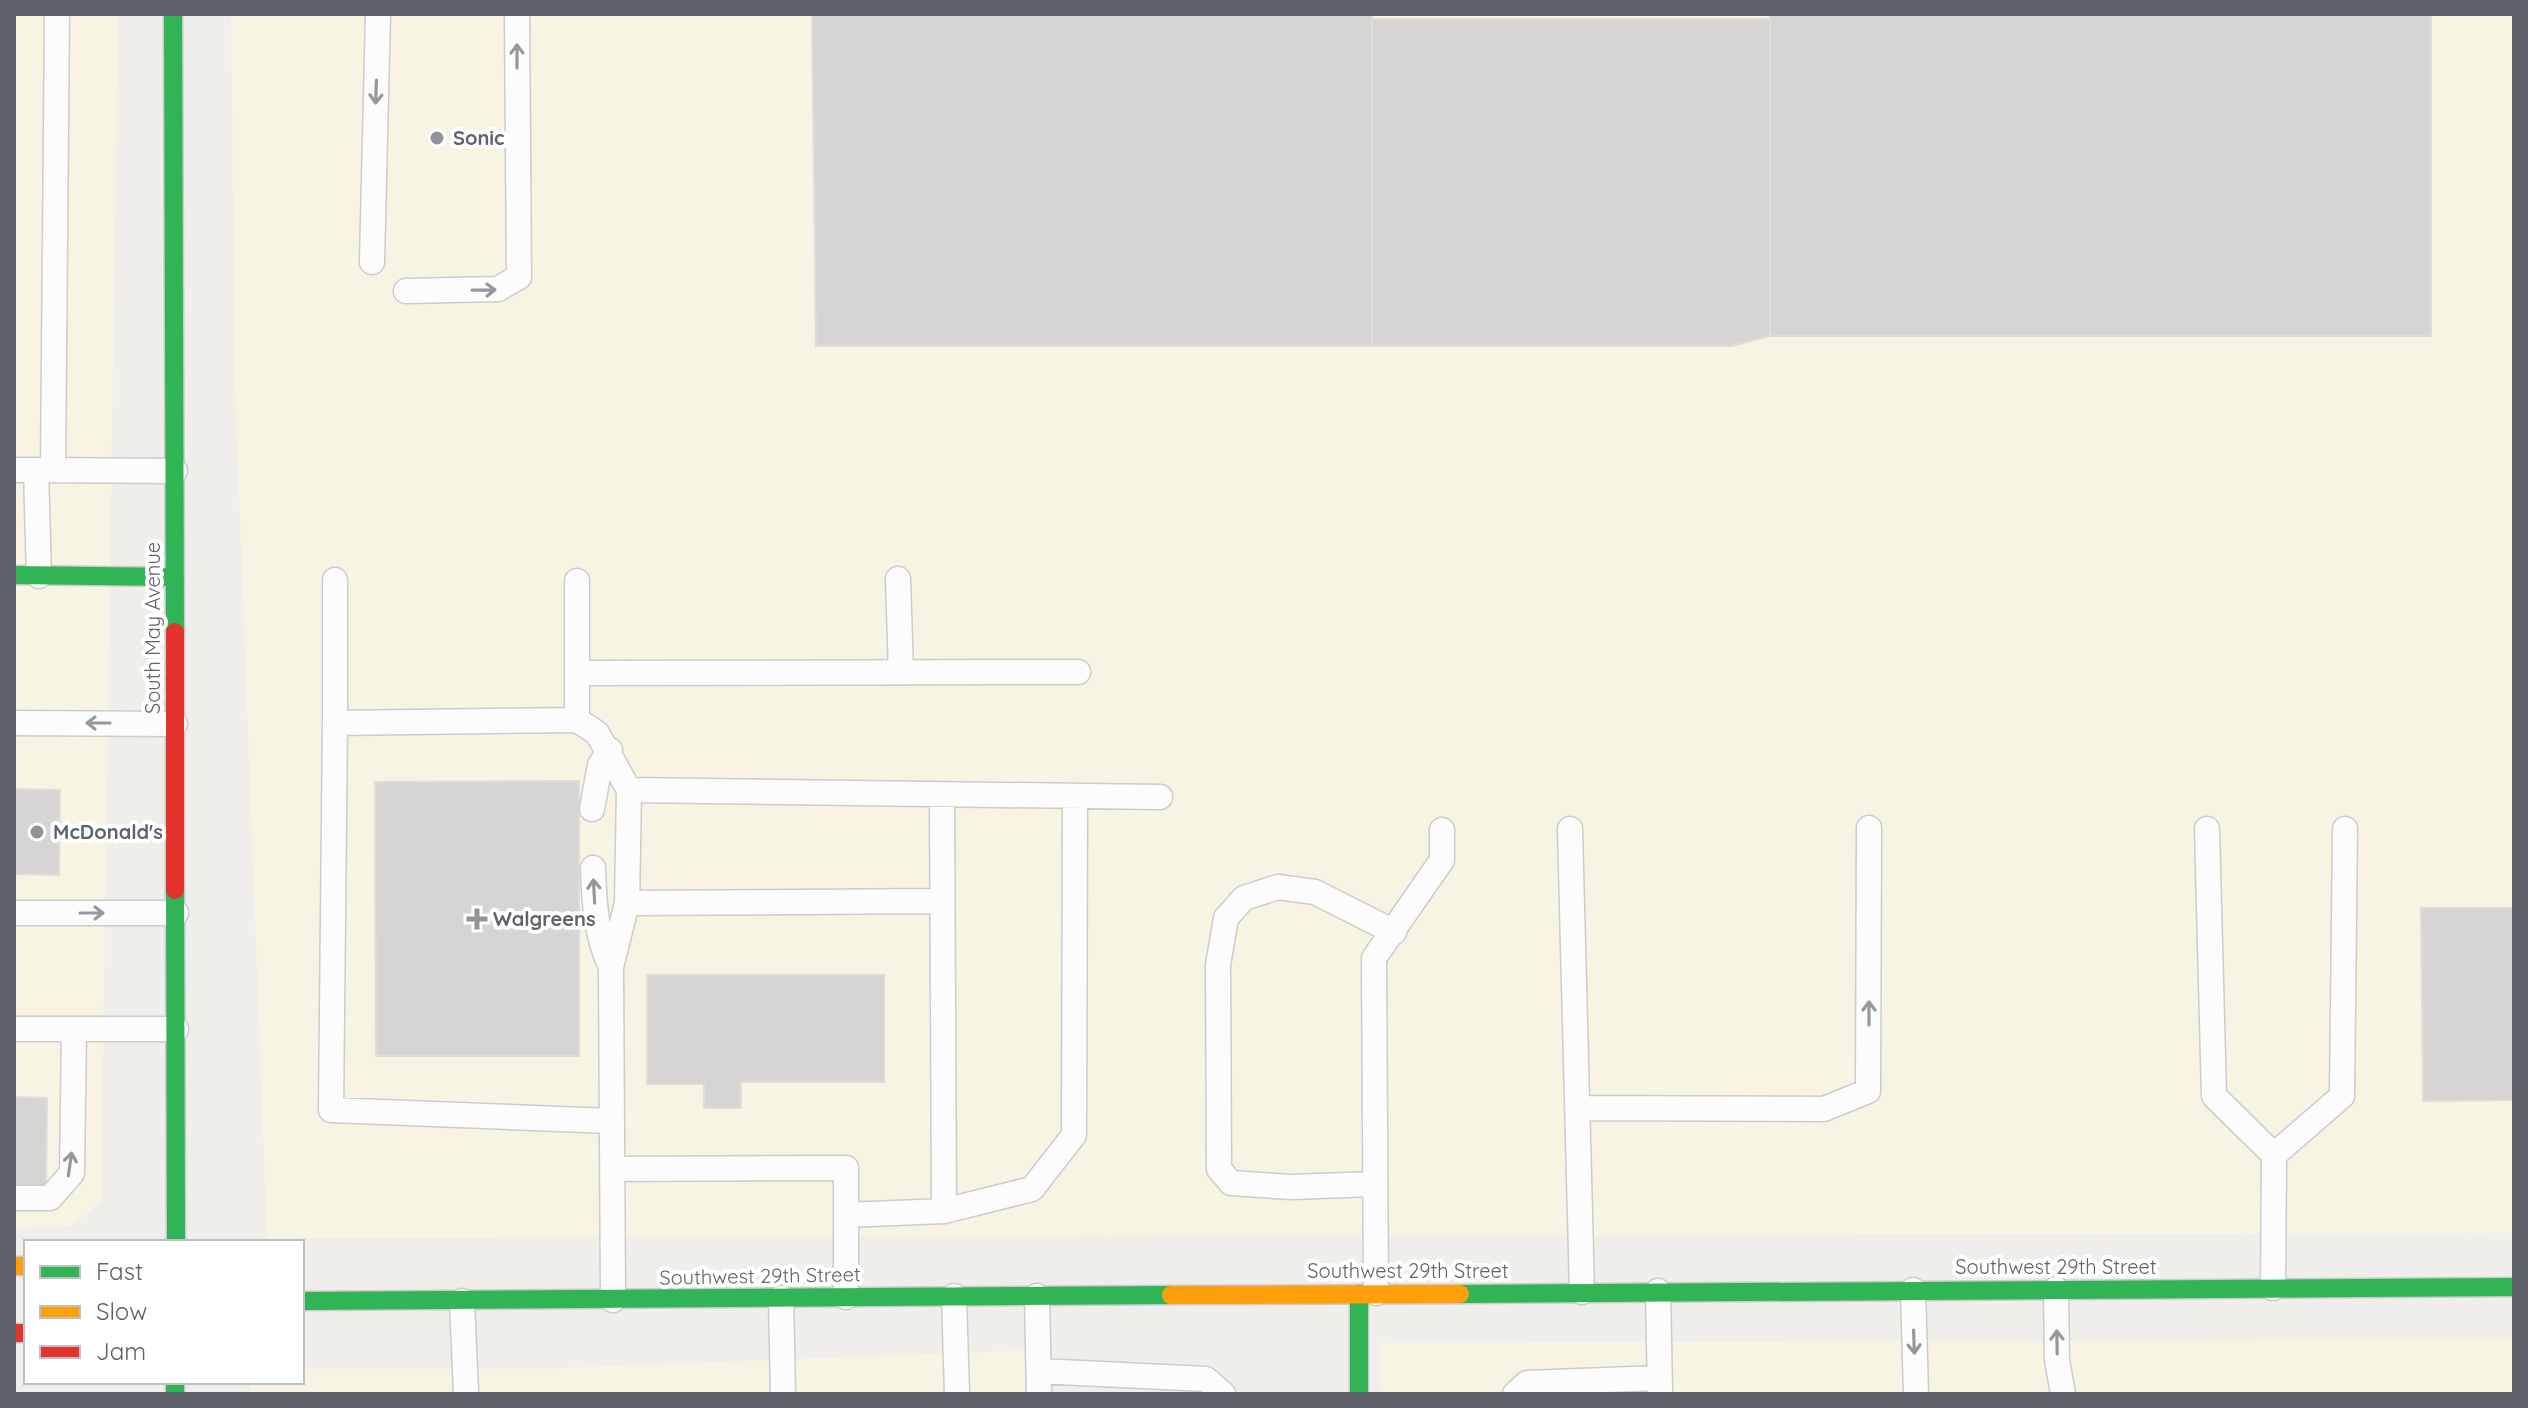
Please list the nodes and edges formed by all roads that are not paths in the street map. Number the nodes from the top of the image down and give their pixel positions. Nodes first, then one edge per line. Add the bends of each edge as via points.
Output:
1 (57, 14) edge
2 (173, 14) edge
3 (378, 14) edge
4 (517, 14) edge
5 (372, 262) dead end
6 (406, 291) dead end
7 (34, 470) edge
8 (175, 471) junction
9 (14, 575) edge
10 (39, 576) junction
11 (175, 577) junction
12 (898, 579) dead end
13 (335, 580) dead end
14 (577, 581) dead end
15 (901, 672) junction
16 (1078, 672) dead end
17 (577, 673) junction
18 (577, 720) junction
19 (14, 723) edge
20 (335, 723) junction
21 (175, 724) junction
22 (610, 750) junction
23 (629, 790) junction
24 (942, 795) junction
25 (1075, 797) junction
26 (1160, 797) dead end
27 (592, 809) dead end
28 (1869, 828) dead end
29 (1570, 829) dead end
30 (2207, 829) dead end
31 (2345, 829) dead end
32 (1442, 830) dead end
33 (593, 868) dead end
34 (941, 901) junction
35 (627, 903) junction
36 (14, 913) edge
37 (176, 913) junction
38 (1394, 932) junction
39 (611, 967) junction
40 (14, 1029) edge
41 (74, 1029) junction
42 (176, 1029) junction
43 (1577, 1108) junction
44 (610, 1121) junction
45 (2274, 1155) junction
46 (613, 1169) junction
47 (1374, 1184) junction
48 (14, 1198) edge
49 (944, 1211) junction
50 (846, 1215) junction
51 (176, 1240) edge
52 (2514, 1287) edge
53 (2273, 1288) junction
54 (2056, 1289) junction
55 (1913, 1290) junction
56 (1658, 1291) junction
57 (1582, 1292) junction
58 (1368, 1293) junction
59 (954, 1296) junction
60 (1037, 1296) junction
61 (846, 1297) junction
62 (781, 1298) junction
63 (613, 1300) junction
64 (304, 1301) edge
65 (462, 1301) junction
66 (1039, 1383) edge
67 (1121, 1383) edge
68 (1660, 1386) edge
69 (466, 1394) edge
70 (783, 1394) edge
71 (957, 1394) edge
72 (1223, 1394) edge
73 (1359, 1394) edge
74 (1515, 1394) edge
75 (1916, 1394) edge
76 (2063, 1394) edge

1 - 7 lane
2 - 8 main road, South May Avenue
3 -> 5 lane
6 -> 4 lane via 498,289 519,277
7 - 8 lane
7 - 10 lane
8 - 11 main road, South May Avenue
9 - 10 main road
10 - 11 main road
11 - 21 main road, South May Avenue
12 - 15 lane
13 - 20 lane
14 - 17 lane
15 - 16 lane
15 - 17 lane
17 - 18 lane
18 - 20 lane
18 - 22 lane
21 -> 19 lane
20 - 44 lane via 331,1110
21 - 37 main road, South May Avenue
22 - 23 lane
22 - 27 lane via 600,765
23 - 24 lane
23 - 35 lane
24 - 25 lane
24 - 34 lane
25 - 26 lane
25 - 49 lane via 1074,1135 1032,1189
43 -> 28 lane via 1824,1109 1868,1091
29 - 43 lane
30 - 45 lane via 2214,1096
31 - 45 lane via 2342,1096
32 - 38 lane via 1442,860
39 -> 33 lane via 602,948
34 - 35 lane
34 - 49 lane
35 - 39 lane
36 -> 37 lane
37 - 42 main road, South May Avenue
38 - 47 lane via 1374,958
38 - 47 lane via 1315,892 1278,887 1244,898 1226,918 1218,965 1219,1169 1231,1183
39 - 44 lane
40 - 41 lane
41 - 42 lane
48 -> 41 lane via 50,1198 72,1173
42 - 51 main road, South May Avenue
43 - 57 lane
44 - 46 lane
45 - 53 lane
46 - 50 lane via 846,1168
46 - 63 lane
47 - 58 lane
49 - 50 lane
50 - 61 lane
52 - 53 main road, Southwest 29th Street
53 - 54 main road, Southwest 29th Street
54 - 55 main road, Southwest 29th Street
76 -> 54 lane
55 - 56 main road, Southwest 29th Street
55 -> 75 lane
56 - 57 main road, Southwest 29th Street
56 - 68 lane
57 - 58 main road, Southwest 29th Street
58 - 60 main road, Southwest 29th Street
58 - 73 main road
59 - 60 main road, Southwest 29th Street
59 - 61 main road, Southwest 29th Street
59 - 71 lane
60 - 66 lane
61 - 62 main road, Southwest 29th Street
62 - 63 main road, Southwest 29th Street
62 - 70 lane
63 - 65 main road, Southwest 29th Street
64 - 65 main road, Southwest 29th Street
65 - 69 lane
66 - 67 lane
67 - 72 lane via 1206,1379
68 - 74 lane via 1527,1383

